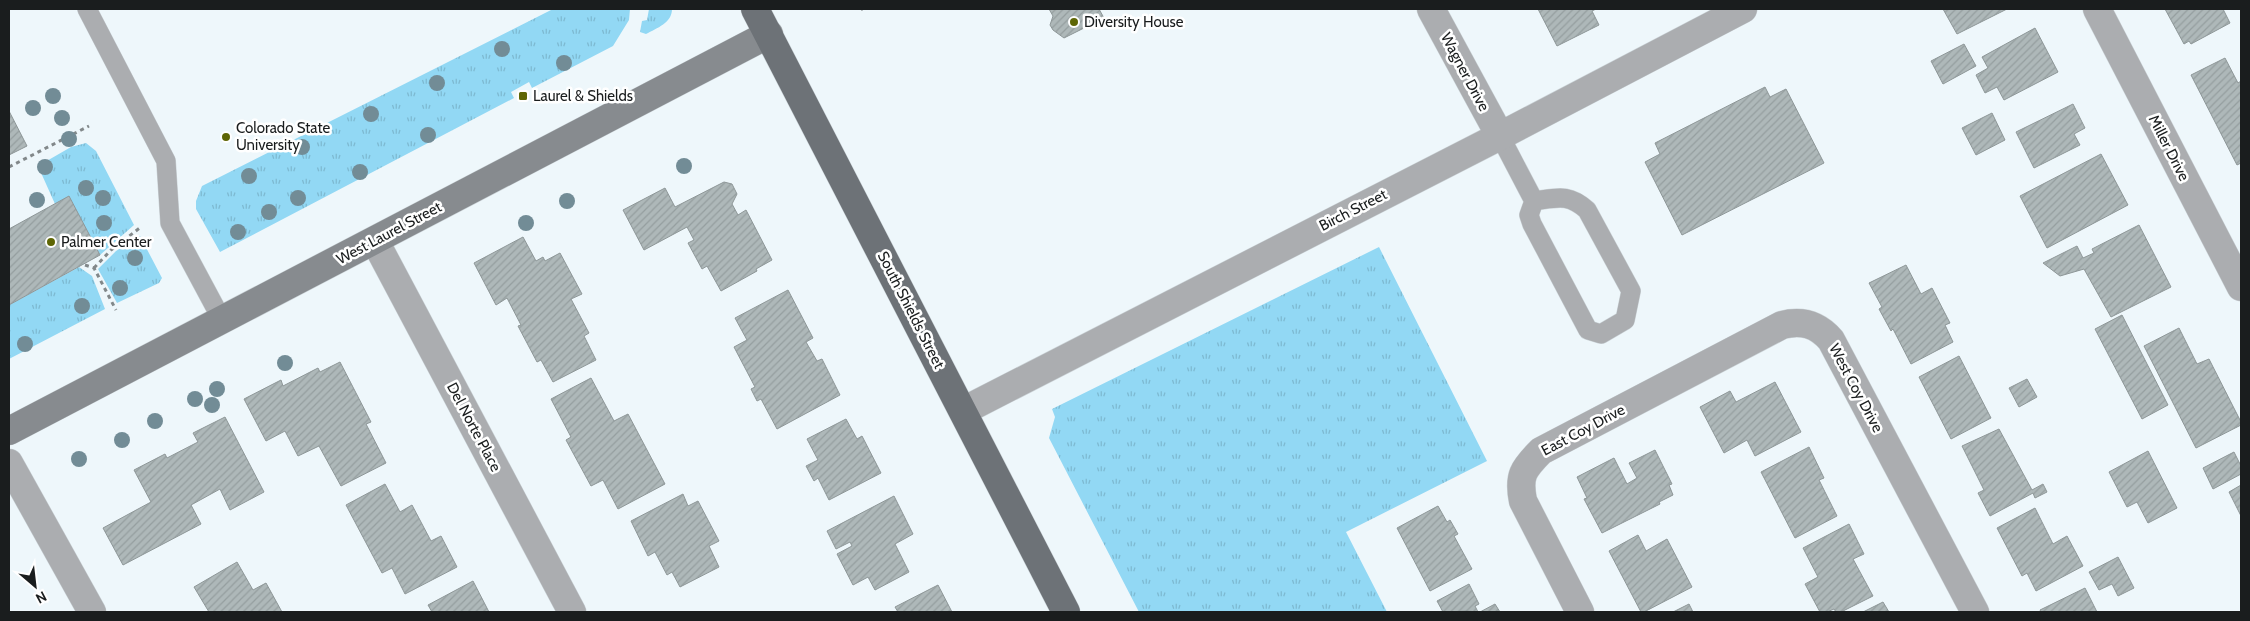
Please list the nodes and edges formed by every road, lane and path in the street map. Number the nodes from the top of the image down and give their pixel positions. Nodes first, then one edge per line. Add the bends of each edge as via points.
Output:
1 (86, 9) edge
2 (755, 9) edge
3 (1431, 9) edge
4 (1743, 9) edge
5 (2097, 9) edge
6 (768, 34) junction
7 (89, 126) dead end
8 (1500, 136) junction
9 (9, 167) edge
10 (1534, 201) junction
11 (142, 227) dead end
12 (376, 241) junction
13 (2232, 247) edge
14 (85, 265) dead end
15 (94, 268) junction
16 (2241, 287) edge
17 (116, 310) dead end
18 (222, 320) junction
19 (1654, 393) joint
20 (963, 411) junction
21 (9, 431) edge
22 (9, 463) edge
23 (92, 612) edge
24 (572, 612) edge
25 (1066, 612) edge
26 (1580, 612) edge
27 (1975, 612) edge

1 - 18 lane via 166,161 170,223
2 - 6 main road, South Shields Street
3 - 8 street, Wagner Drive
4 - 8 street, Birch Street
5 - 13 street, Miller Drive
6 - 12 main road, West Laurel Street
6 - 20 main road, South Shields Street
7 - 9 path
8 - 10 lane
8 - 20 street, Birch Street
10 - 10 lane via 1529,215 1532,224 1588,330 1600,334 1626,320 1631,292 1587,210 1576,201 1561,197
11 - 15 path via 111,250
12 - 18 main road, West Laurel Street
12 - 24 street, Del Norte Place
13 - 16 street, Miller Drive
14 - 15 path
15 - 17 path
18 - 21 main road, West Laurel Street
19 - 26 street, East Coy Drive via 1541,451 1525,466 1521,477 1523,501
19 - 27 street, West Coy Drive via 1782,325 1804,322 1824,332
20 - 25 main road, South Shields Street
22 - 23 street

